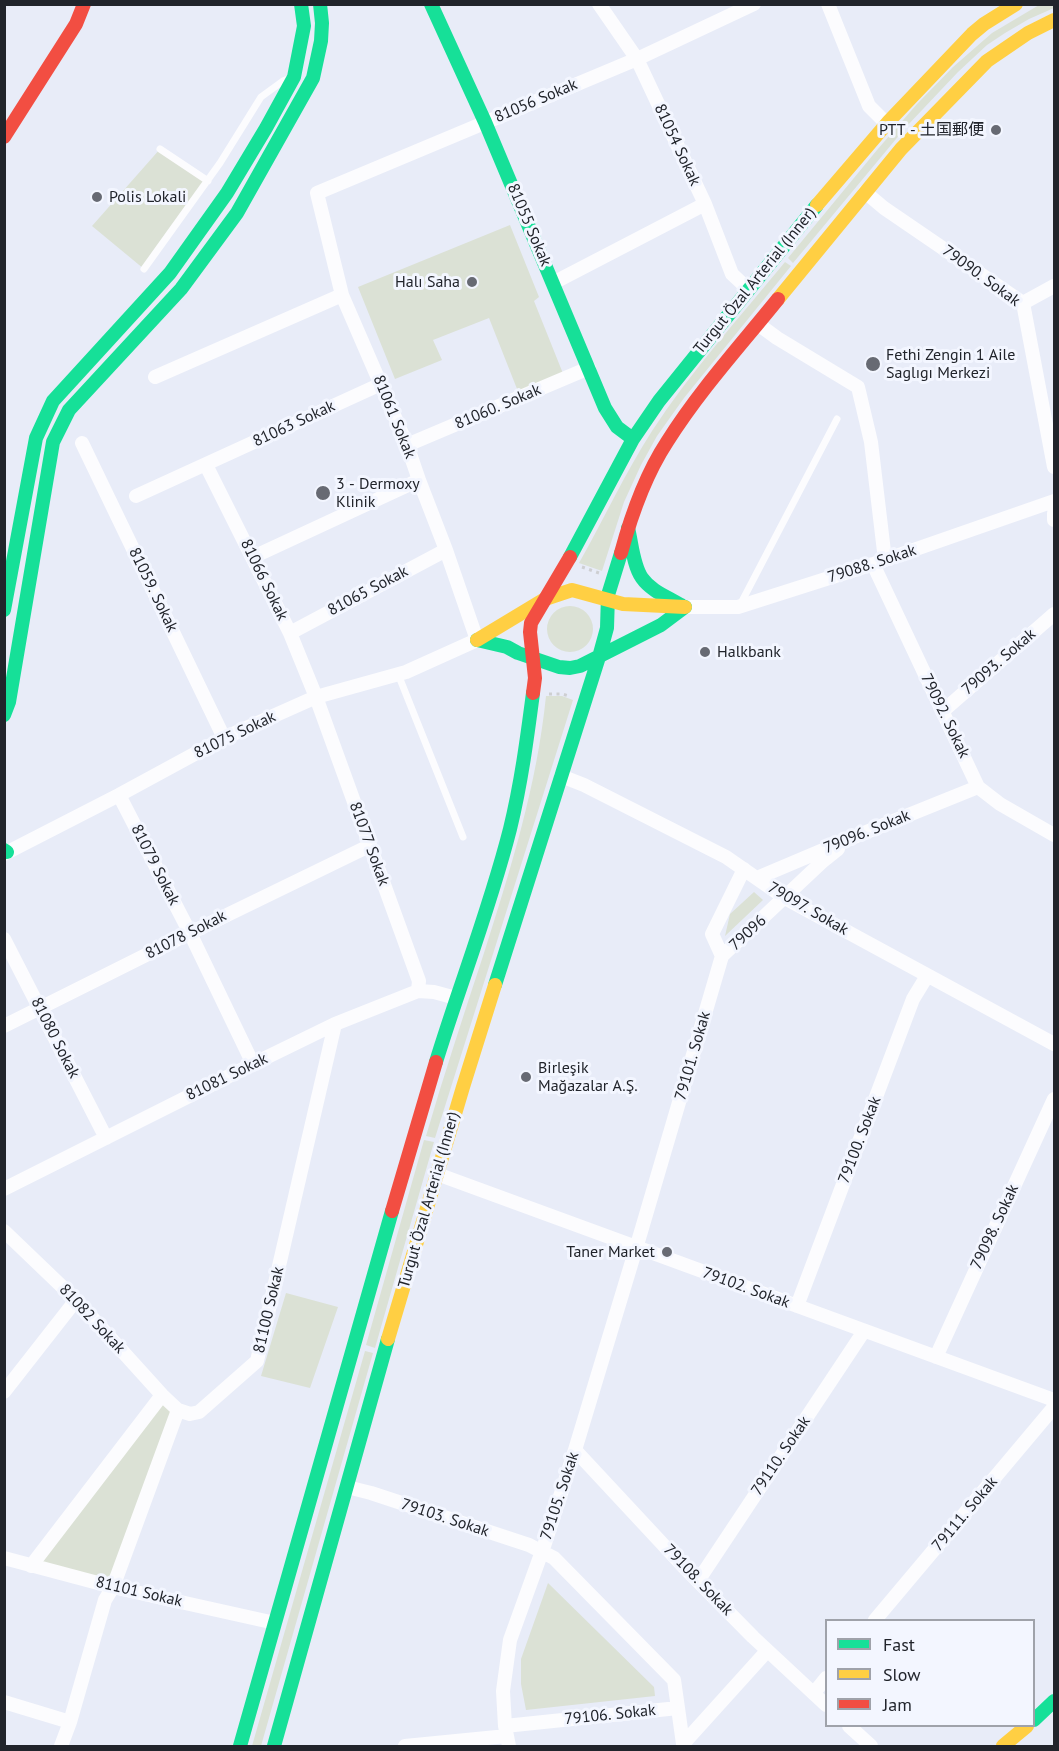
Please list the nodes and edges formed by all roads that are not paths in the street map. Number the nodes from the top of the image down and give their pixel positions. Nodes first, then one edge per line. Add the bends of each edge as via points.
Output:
1 (84, 4) edge
2 (301, 4) edge
3 (320, 4) edge
4 (431, 4) edge
5 (599, 4) edge
6 (754, 4) edge
7 (828, 4) edge
8 (1016, 4) edge
9 (1054, 20) edge
10 (637, 59) junction
11 (294, 77) junction
12 (485, 122) junction
13 (886, 123) junction
14 (4, 137) edge
15 (160, 149) dead end
16 (207, 181) junction
17 (865, 192) junction
18 (316, 193) joint
19 (705, 204) junction
20 (144, 269) dead end
21 (553, 283) junction
22 (1054, 286) edge
23 (748, 289) junction
24 (342, 296) junction
25 (1023, 303) junction
26 (758, 324) junction
27 (589, 368) junction
28 (155, 377) dead end
29 (381, 384) junction
30 (837, 419) dead end
31 (633, 439) junction
32 (82, 442) dead end
33 (407, 445) junction
34 (207, 465) junction
35 (1054, 467) edge
36 (419, 480) junction
37 (136, 496) dead end
38 (1054, 501) edge
39 (1054, 513) edge
40 (1054, 520) edge
41 (628, 528) junction
42 (446, 550) junction
43 (253, 558) junction
44 (879, 562) junction
45 (545, 599) junction
46 (608, 601) junction
47 (686, 607) junction
48 (738, 607) junction
49 (4, 610) edge
50 (1054, 614) edge
51 (290, 633) junction
52 (477, 640) junction
53 (599, 657) junction
54 (534, 659) junction
55 (398, 674) junction
56 (316, 697) junction
57 (943, 711) junction
58 (4, 715) edge
59 (224, 738) junction
60 (561, 776) junction
61 (978, 788) junction
62 (119, 795) junction
63 (1054, 835) edge
64 (463, 837) dead end
65 (854, 837) junction
66 (369, 846) junction
67 (5, 852) edge
68 (744, 868) junction
69 (757, 878) junction
70 (785, 898) junction
71 (190, 933) junction
72 (4, 939) edge
73 (722, 957) junction
74 (927, 976) junction
75 (418, 991) junction
76 (456, 998) junction
77 (40, 1010) junction
78 (335, 1024) junction
79 (4, 1026) edge
80 (1054, 1044) edge
81 (253, 1064) junction
82 (1054, 1099) edge
83 (106, 1138) junction
84 (437, 1174) junction
85 (4, 1189) edge
86 (4, 1231) edge
87 (637, 1248) junction
88 (76, 1300) junction
89 (797, 1306) junction
90 (864, 1331) junction
91 (936, 1357) junction
92 (4, 1392) edge
93 (162, 1395) junction
94 (1054, 1400) edge
95 (1054, 1407) edge
96 (178, 1410) junction
97 (575, 1450) junction
98 (347, 1487) junction
99 (542, 1552) junction
100 (4, 1558) edge
101 (32, 1566) junction
102 (698, 1581) junction
103 (113, 1587) junction
104 (876, 1619) edge
105 (276, 1623) junction
106 (767, 1651) junction
107 (825, 1679) edge
108 (814, 1693) junction
109 (1054, 1701) edge
110 (4, 1702) edge
111 (825, 1704) edge
112 (678, 1708) junction
113 (1035, 1719) edge
114 (70, 1722) junction
115 (851, 1727) edge
116 (1025, 1727) edge
117 (507, 1736) edge
118 (683, 1745) edge
119 (61, 1746) edge
120 (240, 1746) edge
121 (274, 1746) edge
122 (405, 1746) edge
123 (871, 1746) edge
124 (1003, 1746) edge

1 - 14 main road via 76,24
2 - 11 main road via 304,26
3 - 58 main road via 320,54 313,78 237,213 181,289 69,410 53,442
4 - 12 main road, 81055 Sokak
5 - 10 street, 81054 Sokak
6 - 10 street, 81056 Sokak
7 - 13 street via 869,106
8 - 13 main road, Turgut Özal Arterial (Inner) via 972,34
9 - 17 main road, Turgut Özal Arterial (Inner) via 987,61 908,141
10 - 12 street, 81056 Sokak
10 - 19 street, 81054 Sokak
11 - 16 lane via 261,97
11 - 49 main road via 227,193 170,273 53,401 36,438
12 - 18 street, 81056 Sokak
12 - 21 main road, 81055 Sokak
13 - 23 main road, Turgut Özal Arterial (Inner)
15 - 16 lane
16 - 20 lane
17 - 25 street, 79090. Sokak
17 - 26 main road, Turgut Özal Arterial (Inner)
18 - 24 street, 81061 Sokak
19 - 21 street
19 - 23 street, 81054 Sokak via 732,274
21 - 27 main road, 81055 Sokak
22 - 25 street
23 - 31 main road, Turgut Özal Arterial (Inner)
24 - 28 street
24 - 29 street, 81061 Sokak
25 - 35 street, 79090. Sokak
26 - 41 main road, Turgut Özal Arterial (Inner) via 666,443
26 - 44 street, 79092. Sokak via 858,387 871,442
27 - 31 main road, 81055 Sokak via 605,408 617,427
27 - 33 street, 81060. Sokak
29 - 33 street, 81061 Sokak
29 - 34 street, 81063 Sokak
30 - 48 lane
31 - 45 main road, Turgut Özal Arterial (Inner)
32 - 59 street, 81059. Sokak
33 - 36 street, 81061 Sokak
34 - 37 street, 81063 Sokak
34 - 43 street, 81066 Sokak
36 - 42 street, 81061 Sokak
36 - 43 street
38 - 44 street, 79088. Sokak
39 - 40 street
41 - 46 main road, Turgut Özal Arterial (Inner)
41 - 47 main road via 643,579
42 - 51 street, 81065 Sokak
42 - 52 street, 81061 Sokak
43 - 51 street, 81066 Sokak
44 - 48 street, 79088. Sokak
44 - 57 street, 79092. Sokak
45 - 46 main road via 572,590
45 - 52 main road
45 - 54 main road via 531,623
46 - 47 main road
46 - 53 main road via 607,628
47 - 48 street, 79088. Sokak
47 - 53 main road via 661,625
50 - 57 street, 79093. Sokak
51 - 56 street, 81066 Sokak
52 - 54 main road
52 - 55 street, 81075 Sokak
53 - 54 main road via 570,668
53 - 60 main road, Turgut Özal Arterial (Inner)
54 - 76 main road, Turgut Özal Arterial (Inner) via 536,678 519,791 496,877
55 - 56 street, 81075 Sokak
55 - 64 lane
56 - 59 street, 81075 Sokak
56 - 66 street, 81077 Sokak
57 - 61 street, 79092. Sokak
59 - 62 street, 81075 Sokak
60 - 68 street, 79097. Sokak
60 - 84 main road, Turgut Özal Arterial (Inner)
61 - 63 street
61 - 65 street, 79096. Sokak
62 - 67 street, 81075 Sokak
62 - 71 street, 81079 Sokak
65 - 69 street, 79096. Sokak
65 - 70 street, 79096
66 - 71 street, 81078 Sokak
66 - 75 street, 81077 Sokak via 419,981
68 - 69 street, 79097. Sokak
68 - 73 street via 712,934
69 - 70 street, 79097. Sokak
70 - 73 street, 79096
70 - 74 street, 79097. Sokak
71 - 77 street, 81078 Sokak
71 - 81 street, 81079 Sokak
72 - 77 street, 81080 Sokak
73 - 87 street, 79101. Sokak
74 - 80 street, 79097. Sokak
74 - 89 street, 79100. Sokak via 913,999
75 - 76 street
75 - 78 street, 81081 Sokak
76 - 105 main road, Turgut Özal Arterial (Inner) via 404,1166
77 - 79 street, 81078 Sokak
77 - 83 street, 81080 Sokak
78 - 81 street, 81081 Sokak
78 - 96 street, 81100 Sokak via 257,1361 199,1412
81 - 83 street, 81081 Sokak
82 - 91 street, 79098. Sokak
83 - 85 street, 81081 Sokak
84 - 87 street, 79102. Sokak
84 - 98 main road, Turgut Özal Arterial (Inner)
86 - 88 street, 81082 Sokak
87 - 89 street, 79102. Sokak
87 - 97 street, 79105. Sokak
88 - 92 street
88 - 93 street, 81082 Sokak
89 - 90 street, 79102. Sokak
90 - 91 street, 79102. Sokak
90 - 102 street, 79110. Sokak
91 - 94 street, 79102. Sokak
93 - 96 street, 81082 Sokak
93 - 101 street
95 - 104 street, 79111. Sokak
96 - 103 street
97 - 99 street, 79105. Sokak
97 - 102 street, 79108. Sokak
98 - 99 street, 79103. Sokak
98 - 121 main road, Turgut Özal Arterial (Inner)
99 - 112 street, 79103. Sokak via 557,1561 674,1680
99 - 117 street, 79105. Sokak via 510,1640 503,1691
100 - 101 street, 81101 Sokak
101 - 103 street, 81101 Sokak
102 - 106 street, 79108. Sokak
103 - 105 street, 81101 Sokak
103 - 114 street via 105,1600
105 - 120 main road, Turgut Özal Arterial (Inner)
106 - 108 street, 79108. Sokak
106 - 118 street
107 - 108 street
108 - 111 street, 79108. Sokak
109 - 113 main road
110 - 114 street
112 - 117 street, 79106. Sokak
112 - 118 street, 79106. Sokak
114 - 119 street
115 - 123 street
116 - 124 main road
117 - 122 street, 79106. Sokak

